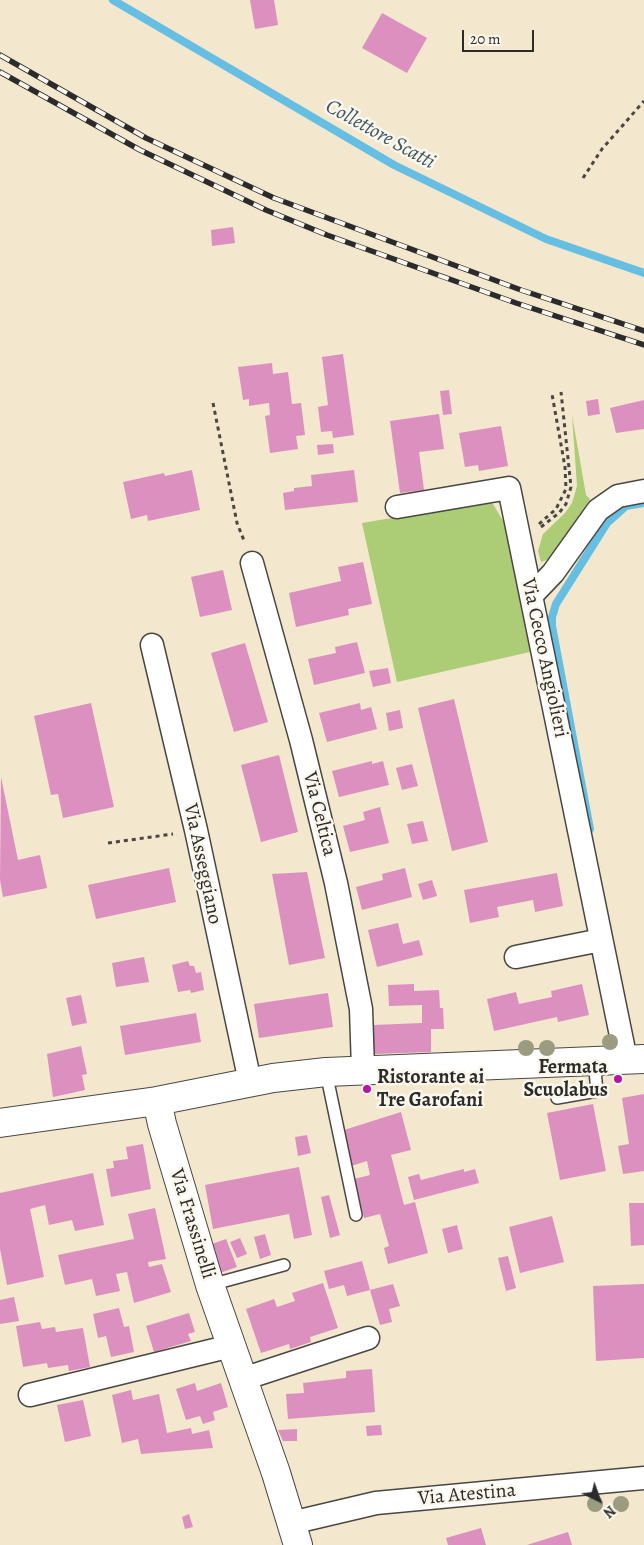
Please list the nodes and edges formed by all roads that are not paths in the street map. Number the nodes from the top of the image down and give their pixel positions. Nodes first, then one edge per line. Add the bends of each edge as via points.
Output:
1 (644, 491) edge
2 (397, 507) dead end
3 (252, 563) road end
4 (531, 596) junction
5 (152, 645) dead end
6 (602, 940) junction
7 (516, 957) dead end
8 (635, 1060) edge
9 (594, 1061) junction
10 (364, 1069) junction
11 (326, 1072) junction
12 (250, 1082) junction
13 (557, 1098) dead end
14 (157, 1101) junction
15 (0, 1123) edge
16 (356, 1215) dead end
17 (284, 1265) dead end
18 (210, 1285) junction
19 (368, 1338) dead end
20 (231, 1346) junction
21 (243, 1379) junction
22 (30, 1395) dead end
23 (644, 1478) edge
24 (294, 1534) edge

1 - 4 street via 618,496 598,510
2 - 4 street, Via Cecco Angiolieri via 509,488 527,533
3 - 10 street, Via Celtica via 336,883 361,1010
4 - 6 street, Via Cecco Angiolieri
5 - 12 street, Via Asseggiano
6 - 7 street
6 - 8 street, Via Cecco Angiolieri
8 - 9 street
9 - 10 street
9 - 13 lane via 597,1090
10 - 11 street
11 - 12 street
11 - 16 lane
12 - 14 street
14 - 15 street
14 - 18 street, Via Frassinelli
17 - 18 lane
18 - 20 street, Via Frassinelli
19 - 21 street
20 - 21 street, Via Frassinelli
20 - 22 street
21 - 24 street, Via Frassinelli
23 - 24 street, Via Atestina via 376,1503

